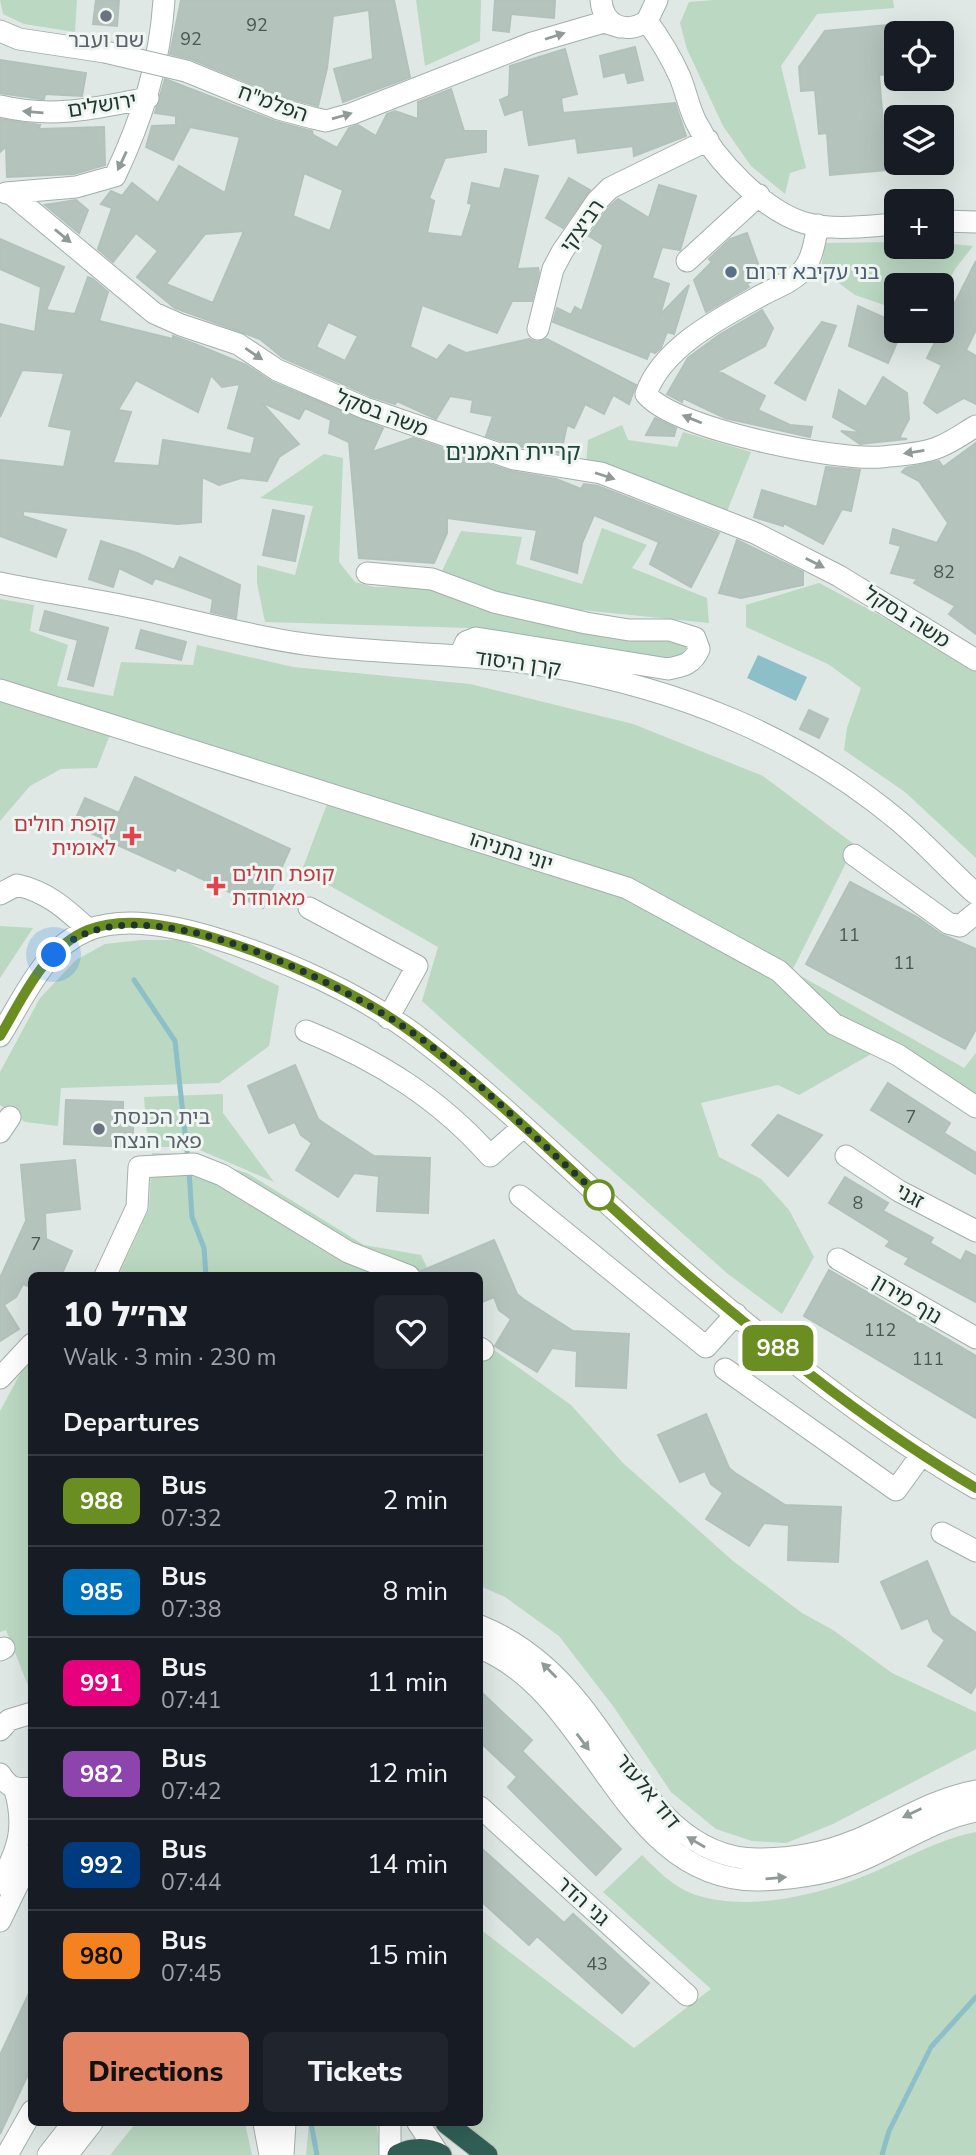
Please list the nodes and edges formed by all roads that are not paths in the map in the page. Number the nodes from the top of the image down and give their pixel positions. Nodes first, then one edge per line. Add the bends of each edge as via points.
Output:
1 (164, 0) edge
2 (601, 0) edge
3 (657, 0) edge
4 (647, 21) junction
5 (620, 27) junction
6 (0, 31) edge
7 (148, 98) junction
8 (0, 106) edge
9 (708, 140) junction
10 (5, 193) edge
11 (759, 195) junction
12 (954, 221) edge
13 (976, 222) edge
14 (884, 224) edge
15 (818, 225) junction
16 (687, 261) dead end
17 (538, 329) dead end
18 (976, 426) edge
19 (367, 573) dead end
20 (0, 583) edge
21 (460, 655) junction
22 (976, 660) edge
23 (0, 690) edge
24 (854, 855) dead end
25 (0, 894) edge
26 (976, 894) edge
27 (309, 908) dead end
28 (976, 913) edge
29 (89, 930) junction
30 (388, 1018) junction
31 (306, 1031) dead end
32 (0, 1036) edge
33 (976, 1107) edge
34 (523, 1127) junction
35 (846, 1156) dead end
36 (520, 1196) dead end
37 (976, 1231) edge
38 (838, 1259) dead end
39 (107, 1272) edge
40 (399, 1272) edge
41 (736, 1314) junction
42 (976, 1338) edge
43 (28, 1348) edge
44 (725, 1369) dead end
45 (0, 1378) edge
46 (922, 1454) junction
47 (976, 1488) edge
48 (942, 1533) dead end
49 (976, 1551) edge
50 (483, 1627) edge
51 (483, 1649) edge
52 (28, 1714) edge
53 (0, 1730) edge
54 (11, 1784) edge
55 (976, 1791) edge
56 (483, 1810) edge
57 (976, 1811) edge
58 (28, 1863) edge
59 (0, 1884) edge
60 (0, 1921) edge
61 (687, 1995) dead end
62 (28, 2118) edge
63 (71, 2126) edge
64 (90, 2126) edge
65 (265, 2126) edge
66 (285, 2126) edge
67 (390, 2126) edge
68 (420, 2126) edge
69 (450, 2126) edge
70 (440, 2154) edge
71 (7, 2155) edge
72 (48, 2155) edge
73 (67, 2155) edge
74 (270, 2155) edge
75 (283, 2155) edge
76 (390, 2155) edge
77 (398, 2155) edge
78 (486, 2155) edge

1 - 7 street, ירושלים via 162,34
2 - 5 street via 605,16
3 - 4 street
4 - 5 street, הפלמ"ח via 629,29
4 - 9 street via 666,47 696,122
6 -> 5 street, הפלמ"ח, bridge via 19,39 186,71 279,109 326,121 558,35 604,22
7 -> 8 street, ירושלים via 67,113
7 -> 10 street via 115,176 76,187
9 - 11 street via 737,177
9 - 17 street, רביצקי via 610,188 597,201 553,269
10 -> 22 street, משה בסקל via 154,313 239,344 277,370 365,408 514,459 601,473 755,533 839,576
11 - 15 street via 780,211
11 - 16 street
12 - 13 street
14 - 15 street
18 -> 15 street via 937,448 877,457 783,447 747,438 692,421 646,394 676,352 740,307 798,275 809,261
19 - 21 street via 432,579 495,602 586,623 685,632 695,638 699,649 685,666 668,669 476,638 466,642
20 - 21 street, קרן היסוד via 308,644
21 - 26 street, קרן היסוד via 614,681 684,698 751,725 849,783 901,822
23 - 33 street, יוני נתניהו via 627,888 779,971 834,1024 898,1055
24 - 28 street via 948,923 960,926
25 - 29 street via 17,885 34,889 60,902
27 - 30 street via 417,966
29 - 30 street via 118,924 152,925 223,941 286,964
29 - 32 street via 64,944 44,965
30 - 34 street via 419,1038
31 - 34 street via 410,1084 447,1110 490,1156
34 - 41 street
35 - 37 street, זגני via 899,1191
36 - 41 street via 706,1347
38 - 42 street, נוף מירון
39 - 40 street via 137,1207 139,1167 194,1164 222,1175 348,1252
41 - 46 street
43 - 45 street
44 - 46 street via 896,1490
46 - 47 street
48 - 49 street
55 -> 50 street, דוד אלעזר via 927,1806 853,1842 810,1854 758,1859 709,1849 673,1826 550,1671 504,1636
51 -> 57 street, דוד אלעזר via 535,1686 658,1840 701,1869 758,1880 814,1874 861,1861 934,1825
52 - 53 street via 9,1720
54 - 59 street via 20,1807 21,1837
56 - 61 street, גני הדר
58 - 60 street
62 - 71 street
63 - 72 street
64 - 73 street
65 - 74 street
66 - 75 street
67 - 76 street
68 - 70 street
69 - 78 highway
70 - 77 highway via 411,2149

